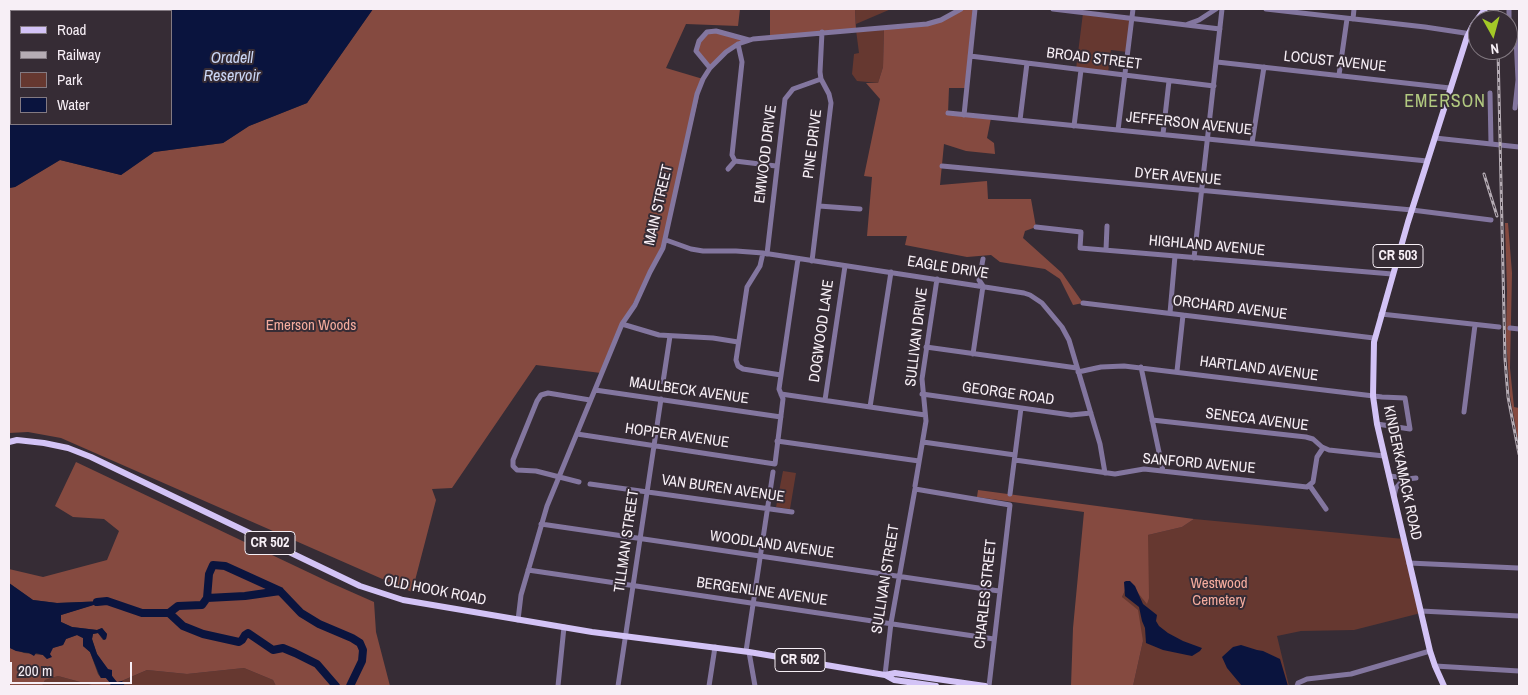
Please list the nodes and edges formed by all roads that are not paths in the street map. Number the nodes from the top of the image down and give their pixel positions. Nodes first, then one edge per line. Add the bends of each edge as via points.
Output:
1 (961, 9) edge
2 (975, 9) edge
3 (1052, 9) edge
4 (1133, 9) edge
5 (1216, 9) edge
6 (1222, 9) edge
7 (1266, 9) edge
8 (1354, 9) edge
9 (1088, 11) edge
10 (1314, 11) edge
11 (1131, 19) junction
12 (1347, 19) junction
13 (1353, 19) junction
14 (1177, 24) junction
15 (1220, 29) junction
16 (822, 32) junction
17 (1468, 32) edge
18 (1468, 35) edge
19 (750, 40) junction
20 (738, 44) junction
21 (970, 56) junction
22 (1518, 60) edge
23 (1217, 62) junction
24 (1027, 63) junction
25 (1264, 67) junction
26 (710, 68) junction
27 (1081, 70) junction
28 (1124, 75) junction
29 (1339, 75) junction
30 (821, 79) junction
31 (1169, 81) junction
32 (1214, 86) junction
33 (1450, 88) junction
34 (1490, 93) dead end
35 (1515, 108) dead end
36 (948, 113) dead end
37 (964, 115) junction
38 (1020, 120) junction
39 (1074, 126) junction
40 (1118, 130) junction
41 (1163, 134) junction
42 (1435, 138) junction
43 (1208, 139) junction
44 (1252, 143) junction
45 (1492, 144) junction
46 (1519, 147) edge
47 (735, 161) junction
48 (1427, 161) junction
49 (776, 166) junction
50 (942, 166) dead end
51 (728, 169) dead end
52 (1202, 192) junction
53 (819, 206) junction
54 (860, 209) dead end
55 (1412, 210) junction
56 (1491, 220) dead end
57 (1107, 226) dead end
58 (1036, 227) dead end
59 (666, 240) junction
60 (1106, 250) junction
61 (765, 254) junction
62 (1175, 256) junction
63 (1194, 258) junction
64 (798, 259) junction
65 (983, 259) dead end
66 (812, 261) junction
67 (845, 266) junction
68 (890, 272) junction
69 (1392, 274) junction
70 (937, 279) junction
71 (983, 286) junction
72 (1083, 303) dead end
73 (1170, 313) junction
74 (1381, 314) junction
75 (1183, 315) junction
76 (622, 324) junction
77 (1474, 324) junction
78 (1498, 327) dead end
79 (1510, 328) dead end
80 (1519, 329) edge
81 (670, 336) junction
82 (1374, 338) junction
83 (738, 342) junction
84 (926, 347) junction
85 (973, 354) junction
86 (1141, 367) junction
87 (1078, 370) junction
88 (1178, 371) junction
89 (781, 374) junction
90 (663, 382) dead end
91 (595, 390) junction
92 (782, 394) junction
93 (922, 394) junction
94 (1373, 396) junction
95 (661, 399) junction
96 (590, 400) junction
97 (825, 400) junction
98 (870, 407) junction
99 (1021, 408) junction
100 (1464, 412) dead end
101 (1091, 413) junction
102 (925, 415) junction
103 (781, 417) junction
104 (1152, 420) junction
105 (1377, 424) junction
106 (576, 434) junction
107 (777, 441) junction
108 (9, 442) edge
109 (923, 442) junction
110 (654, 445) junction
111 (1323, 448) junction
112 (1384, 456) junction
113 (1015, 458) junction
114 (919, 461) junction
115 (1163, 471) junction
116 (773, 472) dead end
117 (1105, 473) junction
118 (1389, 476) junction
119 (558, 478) junction
120 (579, 482) dead end
121 (590, 484) dead end
122 (1310, 486) junction
123 (915, 487) junction
124 (646, 491) junction
125 (1010, 494) dead end
126 (1394, 498) junction
127 (767, 508) junction
128 (1326, 509) dead end
129 (792, 512) dead end
130 (541, 524) junction
131 (639, 538) junction
132 (760, 556) junction
133 (1409, 563) junction
134 (1518, 568) edge
135 (528, 570) junction
136 (898, 576) junction
137 (633, 586) junction
138 (999, 591) junction
139 (753, 603) junction
140 (1421, 611) junction
141 (1519, 616) edge
142 (518, 620) junction
143 (891, 623) junction
144 (564, 627) junction
145 (626, 636) junction
146 (994, 639) junction
147 (715, 647) junction
148 (1430, 651) junction
149 (747, 652) junction
150 (1435, 666) junction
151 (1519, 671) edge
152 (885, 675) junction
153 (558, 686) edge
154 (618, 686) edge
155 (709, 686) edge
156 (755, 686) edge
157 (936, 686) edge
158 (985, 686) edge
159 (989, 686) edge
160 (1297, 686) edge
161 (1444, 686) edge

1 - 16 street, MAIN STREET via 927,24
2 - 21 street
3 - 9 street
4 - 11 street
5 - 14 street via 1192,23
6 - 15 street
7 - 10 street
8 - 13 street
9 - 11 street
10 - 12 street
11 - 14 street
11 - 28 street
12 - 13 street
12 - 29 street
13 - 17 street
14 - 15 street
15 - 23 street
16 - 19 street, MAIN STREET
16 - 30 street, PINE DRIVE
18 - 33 main road, KINDERKAMACK ROAD / CR 503
19 - 20 street, MAIN STREET
19 - 26 street via 716,31 707,32 698,41 696,52
20 - 26 street, MAIN STREET
20 - 47 street via 742,62 732,155
21 - 24 street, BROAD STREET
21 - 37 street
22 - 35 street
23 - 25 street, LOCUST AVENUE
23 - 32 street
24 - 27 street, BROAD STREET
24 - 38 street
25 - 29 street, LOCUST AVENUE
25 - 44 street
26 - 59 street, MAIN STREET via 697,94
27 - 28 street, BROAD STREET
27 - 39 street
28 - 31 street, BROAD STREET
28 - 40 street
29 - 33 street, LOCUST AVENUE
30 - 49 street, EMWOOD DRIVE via 793,89 786,95
30 - 53 street, PINE DRIVE via 831,103
31 - 32 street, BROAD STREET
31 - 41 street
32 - 43 street
33 - 42 main road, KINDERKAMACK ROAD / CR 503
34 - 45 street
36 - 37 street, JEFFERSON AVENUE
37 - 38 street, JEFFERSON AVENUE
38 - 39 street, JEFFERSON AVENUE
39 - 40 street, JEFFERSON AVENUE
40 - 41 street, JEFFERSON AVENUE
41 - 43 street, JEFFERSON AVENUE
42 - 45 street
42 - 48 main road, KINDERKAMACK ROAD / CR 503
43 - 44 street, JEFFERSON AVENUE
43 - 52 street
44 - 48 street, JEFFERSON AVENUE
45 - 46 street
47 - 49 street
47 - 51 street
48 - 55 main road, KINDERKAMACK ROAD / CR 503
49 - 61 street, EMWOOD DRIVE
50 - 52 street, DYER AVENUE
52 - 55 street, DYER AVENUE
52 - 63 street
53 - 54 street
53 - 66 street, PINE DRIVE
55 - 56 street, DYER AVENUE
55 - 69 main road, KINDERKAMACK ROAD / CR 503
57 - 60 street
58 - 60 street, HIGHLAND AVENUE via 1081,232 1080,248
59 - 61 street, EAGLE DRIVE via 703,251
59 - 76 street, MAIN STREET
60 - 62 street, HIGHLAND AVENUE
61 - 64 street, EAGLE DRIVE
61 - 83 street, EMWOOD DRIVE via 747,287
62 - 63 street, HIGHLAND AVENUE
62 - 73 street
63 - 69 street, HIGHLAND AVENUE
64 - 66 street, EAGLE DRIVE
64 - 89 street
65 - 71 street via 979,280
66 - 67 street, EAGLE DRIVE
67 - 68 street, EAGLE DRIVE
67 - 97 street, DOGWOOD LANE
68 - 70 street, EAGLE DRIVE
68 - 98 street
69 - 74 main road, KINDERKAMACK ROAD / CR 503
70 - 71 street, EAGLE DRIVE
70 - 84 street, SULLIVAN DRIVE
71 - 85 street
71 - 87 street, EAGLE DRIVE via 1024,293 1042,303 1065,333
72 - 73 street, ORCHARD AVENUE
73 - 75 street, ORCHARD AVENUE
74 - 77 street
74 - 82 main road, KINDERKAMACK ROAD / CR 503
75 - 82 street, ORCHARD AVENUE
75 - 88 street
76 - 81 street
76 - 91 street, MAIN STREET
77 - 78 street
77 - 100 street
79 - 80 street
81 - 83 street
81 - 90 street
82 - 94 main road, KINDERKAMACK ROAD / CR 503
83 - 89 street, EMWOOD DRIVE via 736,360 740,368
84 - 85 street, HARTLAND AVENUE
84 - 93 street, SULLIVAN DRIVE
85 - 87 street, HARTLAND AVENUE
86 - 87 street, HARTLAND AVENUE via 1112,365
86 - 88 street, HARTLAND AVENUE
86 - 104 street
87 - 101 street, EAGLE DRIVE
88 - 94 street, HARTLAND AVENUE
89 - 92 street
91 - 95 street, MAULBECK AVENUE
91 - 96 street, MAIN STREET
92 - 97 street
92 - 103 street
93 - 99 street, GEORGE ROAD
93 - 102 street, SULLIVAN DRIVE
94 - 105 main road, KINDERKAMACK ROAD / CR 503
94 - 105 street, HARTLAND AVENUE via 1405,398 1410,429
95 - 103 street, MAULBECK AVENUE
95 - 110 street, TILLMAN STREET
96 - 106 street, MAIN STREET
96 - 119 street via 548,393 537,401 513,466 517,470
97 - 98 street
98 - 102 street
99 - 101 street, GEORGE ROAD via 1071,415
99 - 113 street
101 - 117 street, EAGLE DRIVE
102 - 109 street, SULLIVAN DRIVE
103 - 107 street
104 - 111 street, SENECA AVENUE via 1306,437 1317,441
104 - 115 street
105 - 112 main road, KINDERKAMACK ROAD / CR 503
106 - 110 street, HOPPER AVENUE
106 - 119 street, MAIN STREET
107 - 110 street, HOPPER AVENUE via 775,464
107 - 114 street
108 - 142 main road, OLD HOOK ROAD / CR 502 via 44,443 91,457 376,592 403,600
109 - 113 street, SANFORD AVENUE
109 - 114 street, SULLIVAN DRIVE
110 - 124 street, TILLMAN STREET
111 - 112 street, SENECA AVENUE
111 - 122 street via 1317,457
112 - 118 main road, KINDERKAMACK ROAD / CR 503
113 - 117 street, SANFORD AVENUE
113 - 125 street
114 - 123 street, SULLIVAN DRIVE
115 - 117 street, SANFORD AVENUE via 1144,469 1120,474
115 - 122 street, SANFORD AVENUE
116 - 127 street
118 - 126 main road, KINDERKAMACK ROAD / CR 503
118 - 126 street via 1416,478 1399,483
119 - 120 street
119 - 130 street, MAIN STREET
121 - 124 street, VAN BUREN AVENUE
122 - 128 street
123 - 136 street, SULLIVAN STREET
123 - 138 street, CHARLES STREET via 1010,505
124 - 127 street, VAN BUREN AVENUE
124 - 131 street, TILLMAN STREET
126 - 133 main road, KINDERKAMACK ROAD / CR 503
127 - 129 street, VAN BUREN AVENUE
127 - 132 street
130 - 131 street, WOODLAND AVENUE
130 - 135 street, MAIN STREET
131 - 132 street, WOODLAND AVENUE
131 - 137 street, TILLMAN STREET
132 - 136 street, WOODLAND AVENUE
132 - 139 street
133 - 134 street
133 - 140 main road, KINDERKAMACK ROAD / CR 503
135 - 137 street, BERGENLINE AVENUE
135 - 142 street, MAIN STREET
136 - 138 street, WOODLAND AVENUE
136 - 143 street, SULLIVAN STREET
137 - 139 street, BERGENLINE AVENUE
137 - 145 street, TILLMAN STREET
138 - 146 street, CHARLES STREET
139 - 143 street, BERGENLINE AVENUE
139 - 149 street
140 - 141 street
140 - 148 main road, KINDERKAMACK ROAD / CR 503
142 - 144 main road, OLD HOOK ROAD / CR 502
143 - 146 street, BERGENLINE AVENUE
143 - 152 street, SULLIVAN STREET
144 - 145 main road, OLD HOOK ROAD / CR 502
144 - 153 street
145 - 147 main road, OLD HOOK ROAD / CR 502
145 - 154 street, TILLMAN STREET
146 - 159 street, CHARLES STREET
147 - 149 main road, OLD HOOK ROAD / CR 502
147 - 155 street
148 - 150 main road, KINDERKAMACK ROAD / CR 503
148 - 160 street via 1351,674 1307,679
149 - 152 main road, OLD HOOK ROAD / CR 502
149 - 156 street
150 - 151 street
150 - 161 main road, KINDERKAMACK ROAD / CR 503
152 - 157 main road, OLD HOOK ROAD / CR 502 via 894,680
152 - 158 main road, OLD HOOK ROAD / CR 502 via 895,673

